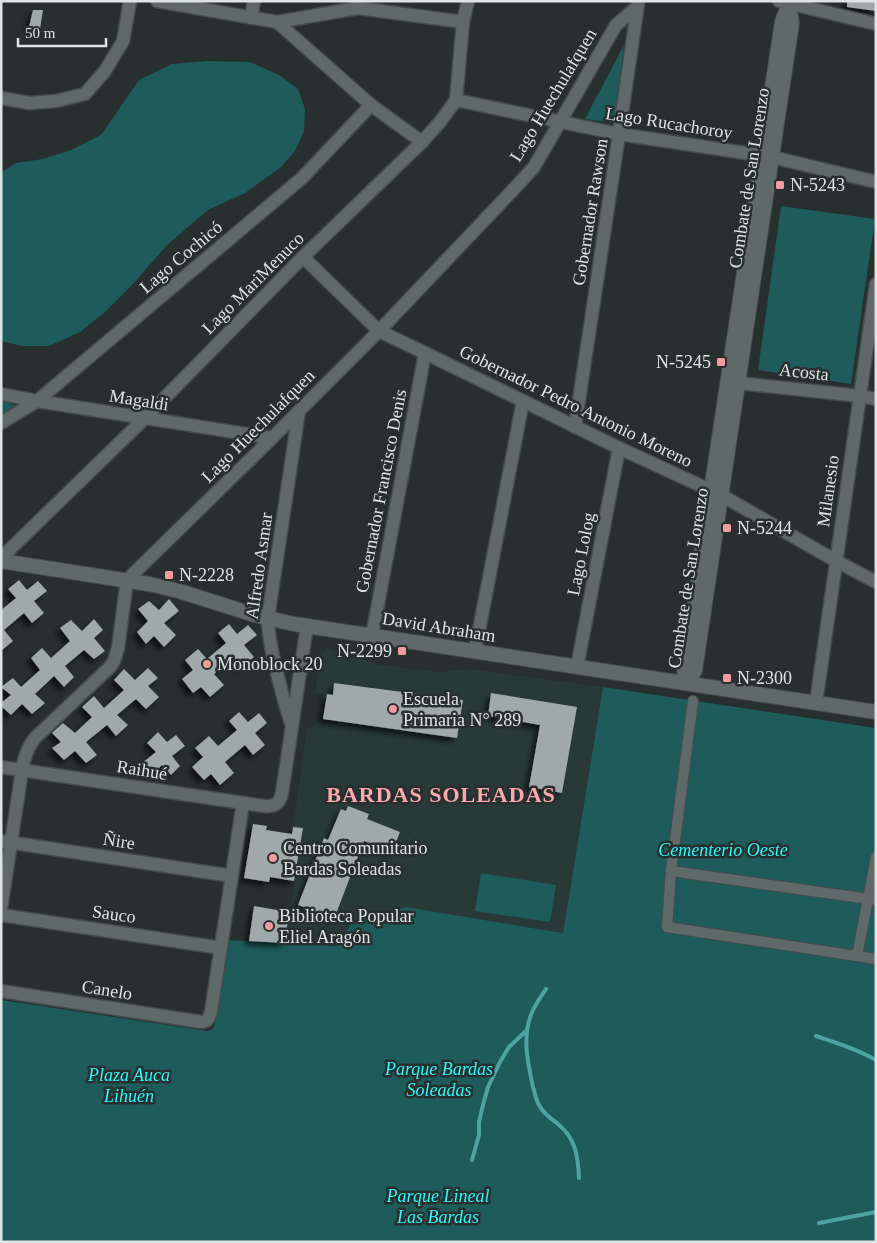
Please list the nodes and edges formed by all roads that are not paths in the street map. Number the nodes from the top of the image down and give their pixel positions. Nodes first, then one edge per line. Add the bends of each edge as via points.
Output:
1 (130, 1) edge
2 (157, 1) edge
3 (254, 1) edge
4 (468, 1) edge
5 (165, 2) edge
6 (786, 2) edge
7 (637, 4) edge
8 (251, 18) junction
9 (277, 22) junction
10 (464, 22) junction
11 (876, 24) edge
12 (1, 98) edge
13 (456, 100) junction
14 (371, 105) junction
15 (560, 121) junction
16 (619, 134) junction
17 (422, 142) junction
18 (767, 157) junction
19 (876, 181) edge
20 (303, 257) junction
21 (876, 284) edge
22 (379, 331) junction
23 (425, 353) junction
24 (733, 382) junction
25 (1, 394) edge
26 (860, 396) junction
27 (876, 400) edge
28 (37, 401) junction
29 (523, 401) junction
30 (299, 411) junction
31 (145, 418) junction
32 (1, 423) edge
33 (575, 427) junction
34 (272, 438) junction
35 (619, 448) junction
36 (716, 492) junction
37 (1, 559) edge
38 (836, 561) junction
39 (127, 580) junction
40 (876, 582) edge
41 (268, 618) junction
42 (307, 626) junction
43 (372, 636) junction
44 (476, 651) junction
45 (577, 667) junction
46 (687, 683) junction
47 (694, 701) dead end
48 (816, 703) junction
49 (876, 712) edge
50 (292, 725) junction
51 (1, 766) edge
52 (22, 770) junction
53 (243, 803) junction
54 (278, 803) joint
55 (6, 841) edge
56 (876, 856) edge
57 (671, 871) junction
58 (232, 876) junction
59 (872, 900) edge
60 (1, 909) edge
61 (1, 915) edge
62 (221, 948) junction
63 (857, 956) junction
64 (876, 959) edge
65 (1, 991) edge

1 - 12 street via 123,41 105,71 85,94 29,103
2 - 5 street
3 - 8 street
4 - 10 street
5 - 8 street
6 - 11 street
6 - 18 main road, Combate de San Lorenzo
7 - 15 street, Lago Huechulafquen via 616,25
7 - 16 street, Gobernador Rawson
8 - 9 street
9 - 10 street via 358,8
9 - 14 street
10 - 13 street
13 - 15 street, Lago Rucachoroy
13 - 17 street, Lago MariMenuco
14 - 17 street
14 - 28 street, Lago Cochicó via 302,178
15 - 16 street, Lago Rucachoroy
15 - 22 street, Lago Huechulafquen via 534,167
16 - 18 street, Lago Rucachoroy
16 - 33 street, Gobernador Rawson
17 - 20 street, Lago MariMenuco
18 - 19 street, Lago Rucachoroy
18 - 24 main road, Combate de San Lorenzo
20 - 22 street, Gobernador Pedro Antonio Moreno
20 - 31 street, Lago MariMenuco
21 - 26 street, Milanesio
22 - 23 street, Gobernador Pedro Antonio Moreno
22 - 30 street, Lago Huechulafquen
23 - 29 street, Gobernador Pedro Antonio Moreno
23 - 43 street, Gobernador Francisco Denis
24 - 26 street, Acosta
24 - 36 main road, Combate de San Lorenzo
25 - 28 street, Magaldi
26 - 27 street, Acosta
26 - 38 street, Milanesio
28 - 31 street, Magaldi
28 - 32 street, Lago Cochicó
29 - 33 street, Gobernador Pedro Antonio Moreno
29 - 44 street
30 - 34 street, Lago Huechulafquen
30 - 41 street, Alfredo Asmar
31 - 34 street, Magaldi
31 - 37 street, Lago MariMenuco
33 - 35 street, Gobernador Pedro Antonio Moreno
34 - 39 street, Lago Huechulafquen
35 - 36 street, Gobernador Pedro Antonio Moreno
35 - 45 street, Lago Lolog
36 - 38 street, Gobernador Pedro Antonio Moreno
36 - 46 main road, Combate de San Lorenzo via 684,669
37 - 39 main road, David Abraham
38 - 40 street, Gobernador Pedro Antonio Moreno
38 - 48 street, Milanesio
39 - 41 main road, David Abraham via 179,591
39 - 52 street via 114,661 35,738 26,752
41 - 42 main road, David Abraham
41 - 50 street, Alfredo Asmar via 273,658
42 - 43 main road, David Abraham
42 - 50 street, Alfredo Asmar
43 - 44 main road, David Abraham
44 - 45 main road, David Abraham
45 - 46 main road, David Abraham
46 - 48 main road, David Abraham
47 - 57 street
48 - 49 main road, David Abraham
50 - 54 street, Alfredo Asmar
51 - 52 street, Raihué
52 - 53 street, Raihué
52 - 55 street
53 - 54 street, Raihué via 269,806
53 - 58 street
55 - 58 street, Ñire
55 - 60 street
56 - 59 street
57 - 59 street
57 - 63 street via 667,927
58 - 62 street
59 - 63 street
61 - 62 street, Sauco
62 - 65 street, Canelo via 211,1012 208,1020 201,1022
63 - 64 street

